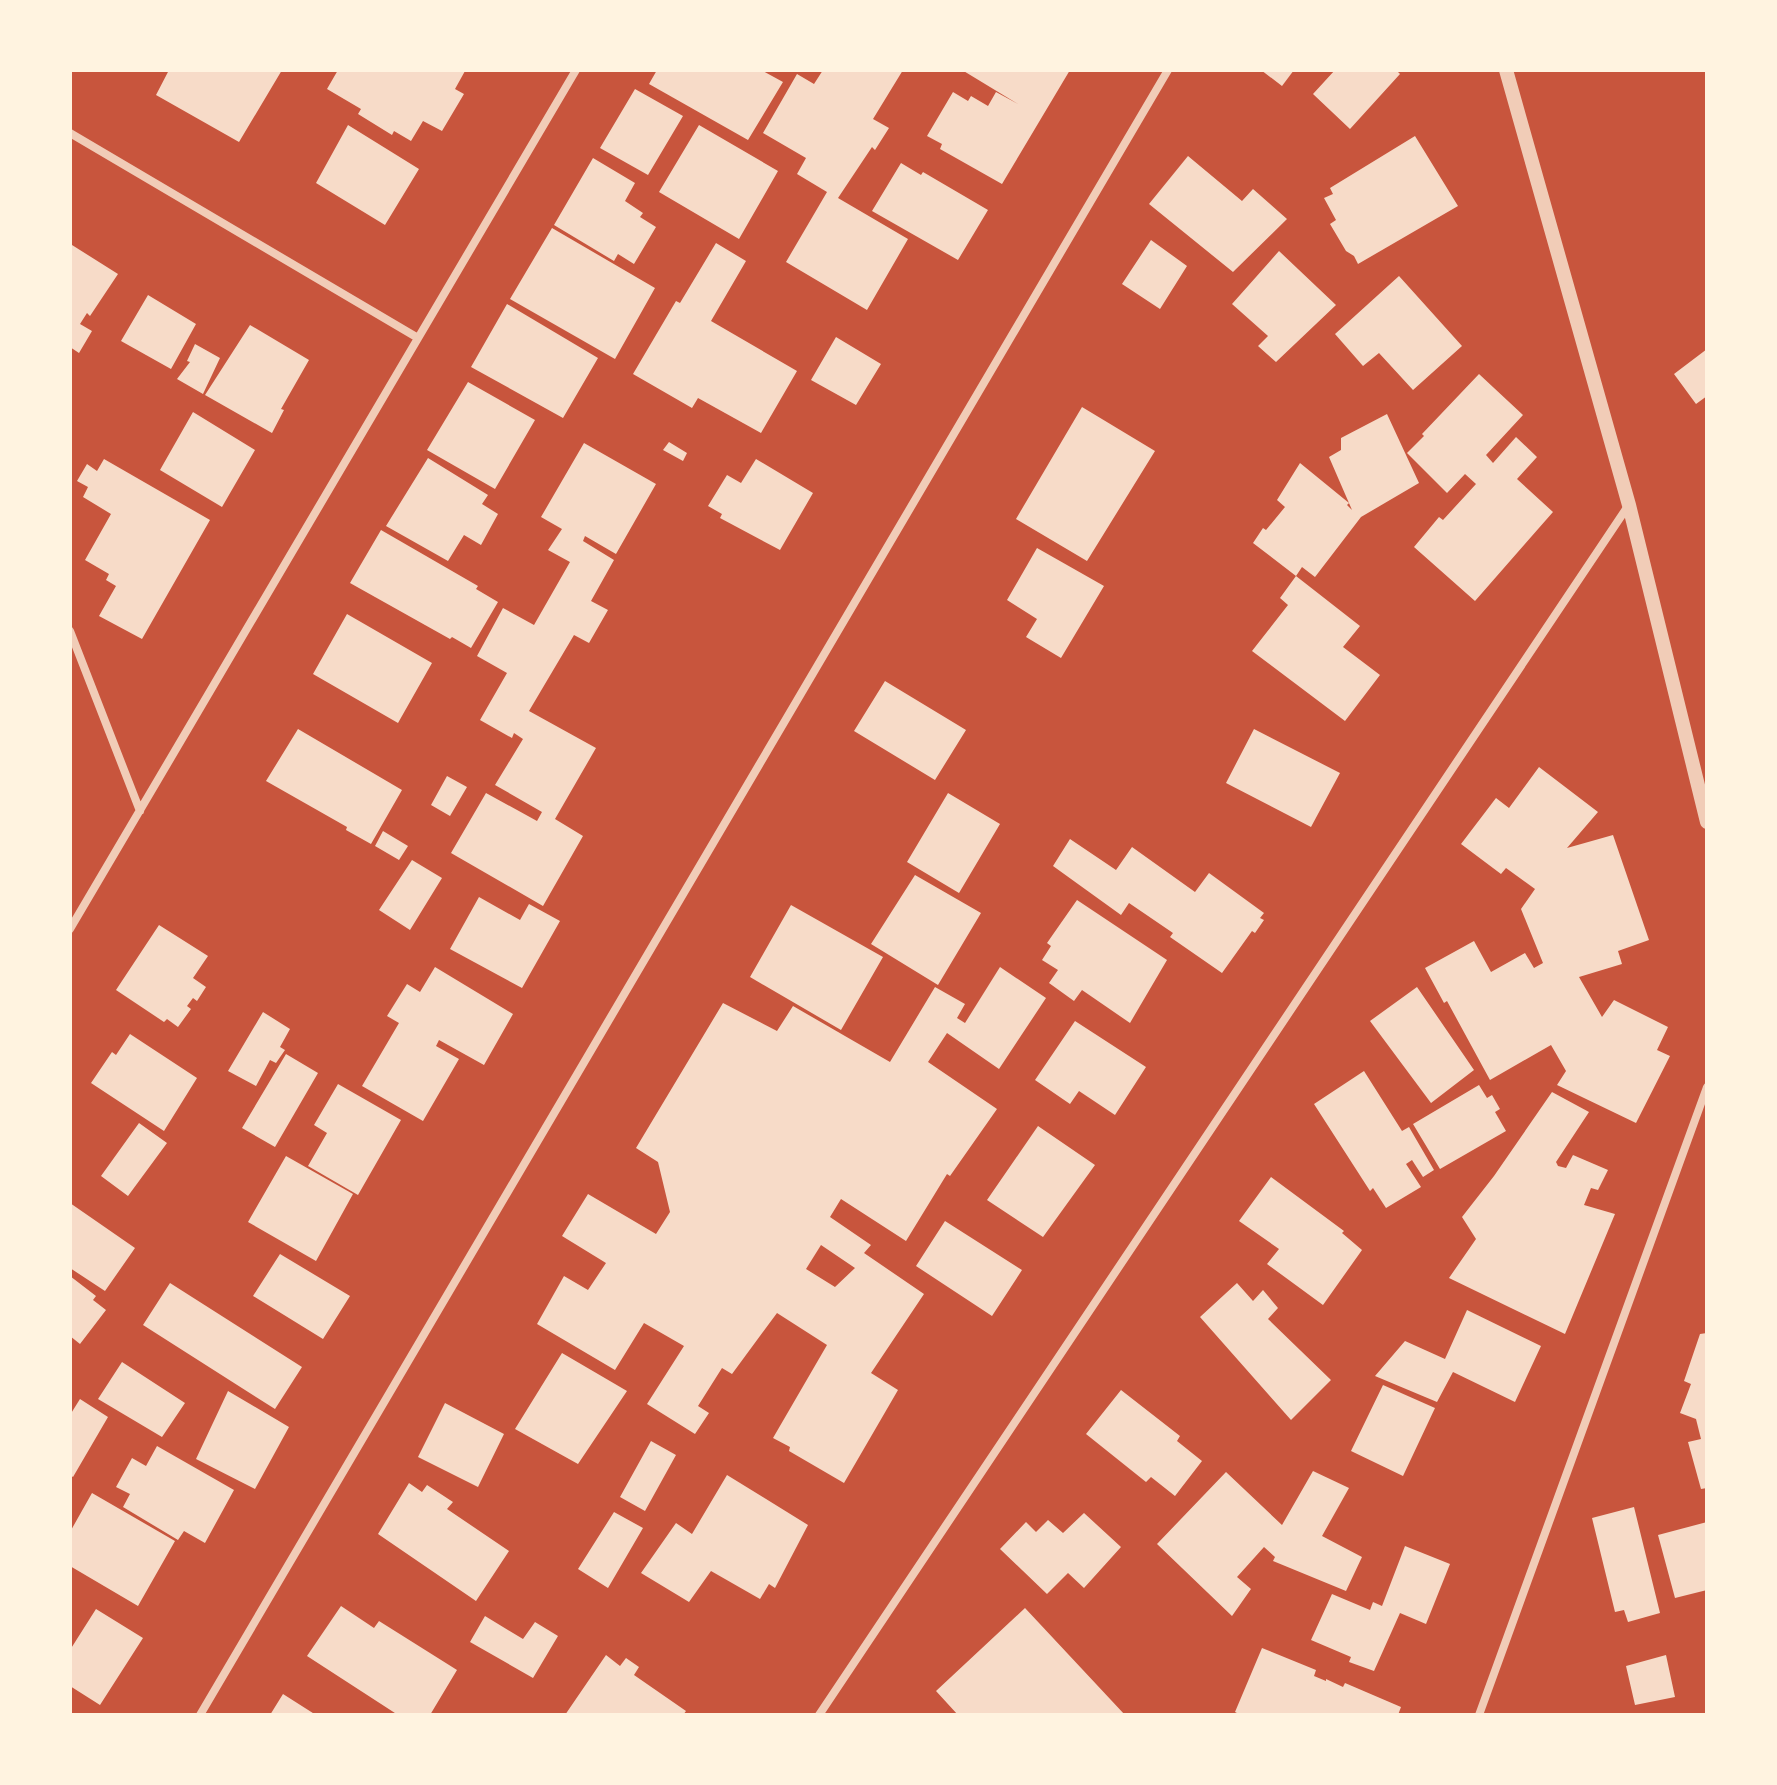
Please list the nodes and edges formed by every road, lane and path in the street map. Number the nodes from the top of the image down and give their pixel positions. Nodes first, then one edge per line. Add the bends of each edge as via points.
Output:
1 (576, 70) edge
2 (1168, 70) edge
3 (1506, 70) edge
4 (70, 133) edge
5 (418, 338) junction
6 (1629, 505) junction
7 (70, 631) edge
8 (140, 811) junction
9 (1707, 822) edge
10 (70, 929) edge
11 (1707, 1087) edge
12 (200, 1715) edge
13 (819, 1715) edge
14 (1479, 1715) edge

1 - 5 street
2 - 12 street
3 - 6 street
4 - 5 street
5 - 8 street
6 - 9 street
6 - 13 street
7 - 8 street
8 - 10 street
11 - 14 street

